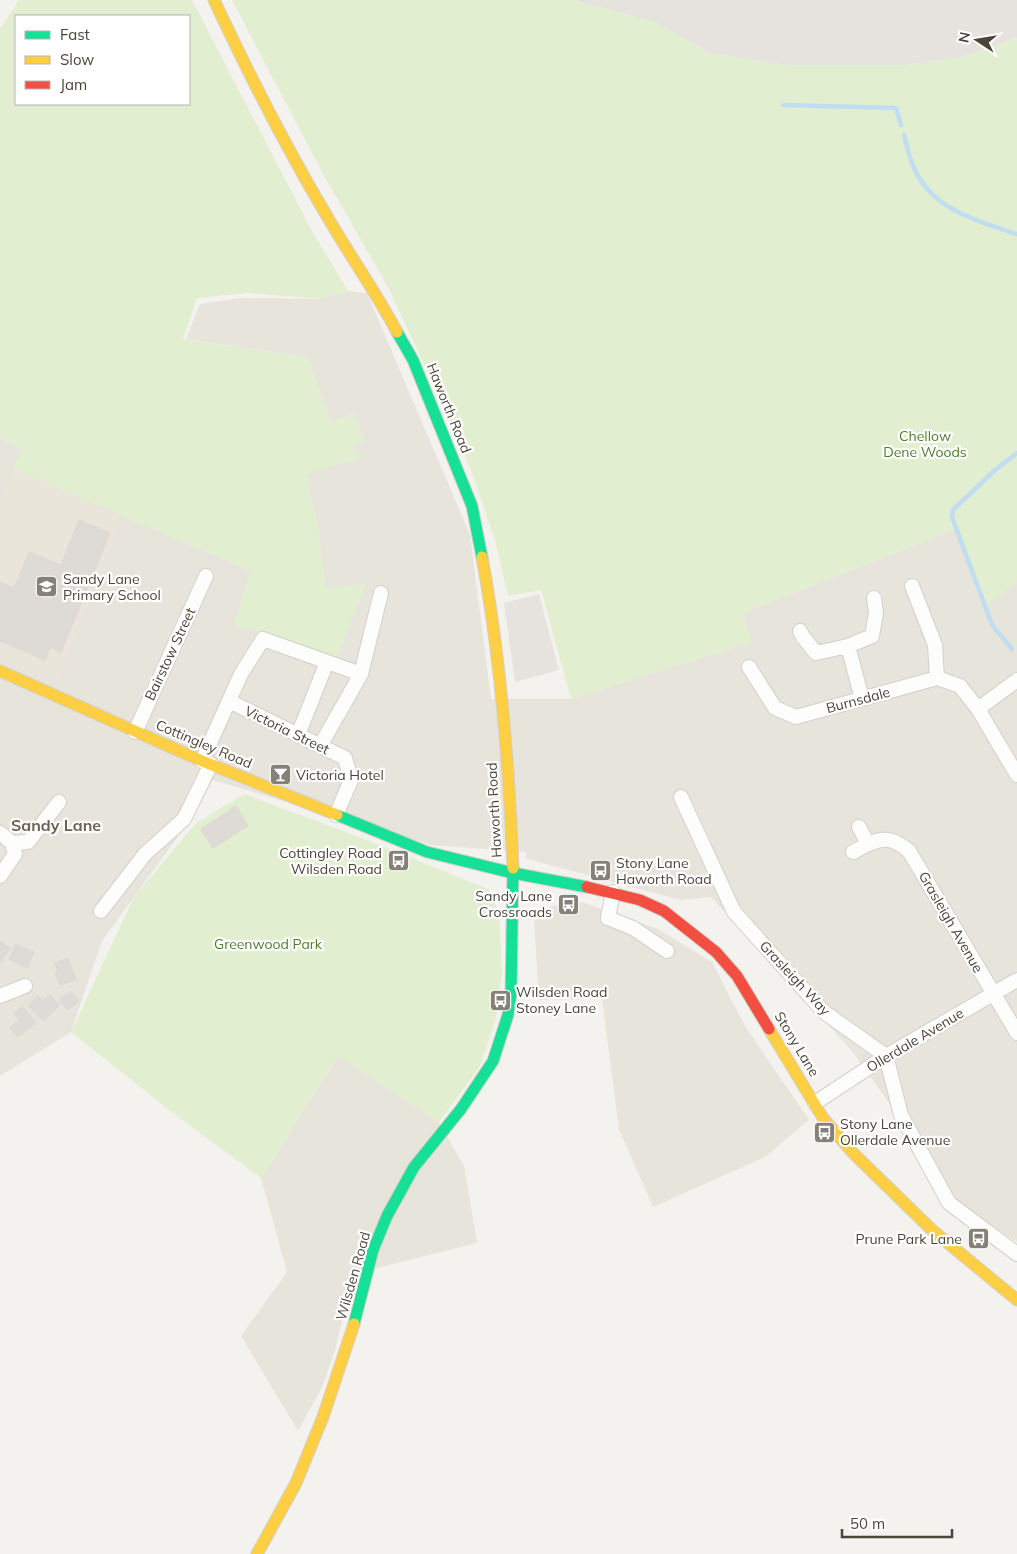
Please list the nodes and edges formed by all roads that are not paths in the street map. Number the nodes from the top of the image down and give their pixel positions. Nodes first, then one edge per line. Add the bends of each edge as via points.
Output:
1 (214, 0) edge
2 (206, 576) dead end
3 (912, 586) dead end
4 (381, 593) dead end
5 (874, 598) dead end
6 (800, 631) dead end
7 (848, 646) junction
8 (327, 662) junction
9 (749, 667) dead end
10 (0, 672) edge
11 (361, 674) junction
12 (936, 678) junction
13 (1017, 680) edge
14 (862, 699) junction
15 (229, 701) junction
16 (978, 709) junction
17 (135, 732) junction
18 (298, 735) junction
19 (320, 746) junction
20 (207, 762) junction
21 (1017, 775) edge
22 (681, 797) dead end
23 (58, 802) dead end
24 (336, 815) junction
25 (859, 827) dead end
26 (0, 833) edge
27 (12, 843) junction
28 (868, 844) junction
29 (853, 852) dead end
30 (513, 873) junction
31 (0, 876) edge
32 (613, 892) junction
33 (101, 910) dead end
34 (667, 950) dead end
35 (1017, 980) edge
36 (25, 986) dead end
37 (993, 994) junction
38 (0, 996) edge
39 (1017, 1033) edge
40 (886, 1056) junction
41 (814, 1103) junction
42 (1017, 1254) edge
43 (1017, 1300) edge
44 (257, 1554) edge

1 - 30 main road, Haworth Road via 239,53 334,228 413,360 472,506 495,627 510,788
2 - 17 street, Bairstow Street
3 - 12 street via 935,645
4 - 11 street
5 - 7 street via 876,614 872,636
6 - 7 street via 816,653
7 - 14 street
8 - 11 street
8 - 15 street via 264,639 241,674
8 - 18 street
9 - 14 street, Burnsdale via 775,708 796,717
10 - 17 main road, Cottingley Road
11 - 19 street
12 - 14 street, Burnsdale
12 - 16 street via 960,686
13 - 16 street
15 - 18 street, Victoria Street
15 - 20 street
16 - 21 street
17 - 20 main road, Cottingley Road
18 - 19 street, Victoria Street
19 - 24 street, Victoria Street via 345,758 351,780
20 - 24 main road, Cottingley Road
20 - 33 street via 184,820 145,854
22 - 40 street, Grasleigh Way via 734,912 824,1012
23 - 27 street via 28,842
24 - 30 main road, Cottingley Road via 428,852
25 - 28 street
26 - 27 street
27 - 31 street via 15,854
28 - 29 street, Grasleigh Avenue
28 - 37 street, Grasleigh Avenue via 892,839 909,851
30 - 32 main road, Stony Lane
30 - 44 main road, Wilsden Road via 511,994 508,1015 493,1061 461,1109 414,1167 387,1216 373,1250 349,1344 323,1417 296,1483
32 - 34 street via 608,918 633,928
32 - 41 main road, Stony Lane via 664,912 716,952 737,976
35 - 37 street, Ollerdale Avenue
36 - 38 street
37 - 39 street, Grasleigh Avenue
37 - 40 street, Ollerdale Avenue
40 - 41 street, Ollerdale Avenue
40 - 42 street via 901,1115 949,1203
41 - 43 main road, Stony Lane via 853,1153 931,1229

